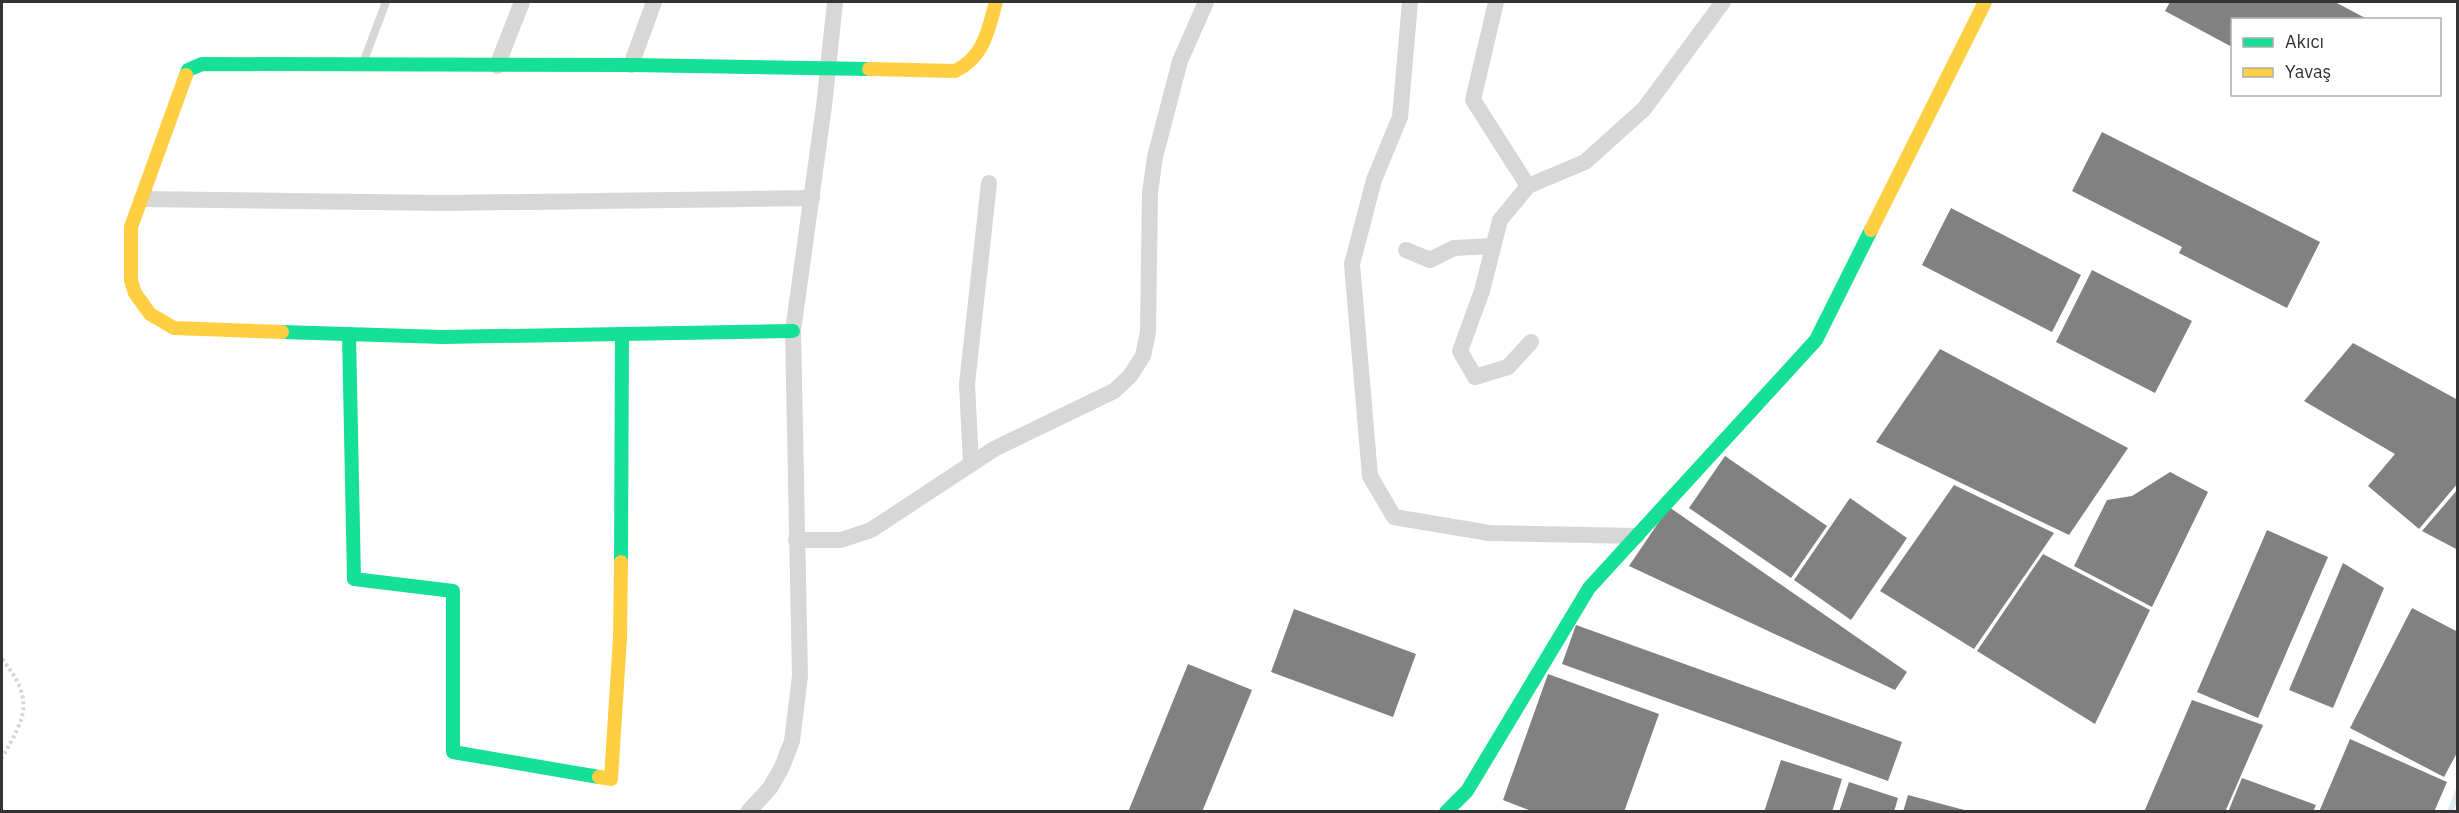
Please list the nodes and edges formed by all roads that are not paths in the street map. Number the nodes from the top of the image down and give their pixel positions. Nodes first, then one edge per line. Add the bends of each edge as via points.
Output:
1 (386, 2) edge
2 (522, 2) edge
3 (654, 2) edge
4 (835, 2) edge
5 (996, 2) edge
6 (1206, 2) edge
7 (1410, 2) edge
8 (1496, 2) edge
9 (1723, 2) edge
10 (1985, 2) edge
11 (363, 65) junction
12 (631, 65) junction
13 (497, 66) junction
14 (829, 68) junction
15 (989, 183) dead end
16 (1529, 185) junction
17 (142, 198) junction
18 (812, 198) junction
19 (1493, 246) junction
20 (1406, 249) dead end
21 (793, 331) junction
22 (349, 334) junction
23 (622, 336) junction
24 (1531, 342) dead end
25 (970, 465) junction
26 (1637, 536) junction
27 (796, 540) junction
28 (748, 812) edge
29 (1446, 812) edge

1 - 11 lane
2 - 13 street
3 - 12 street
4 - 14 street
5 - 14 street via 984,47 965,68
6 - 25 street via 1180,61 1155,157 1150,193 1148,332 1143,356 1114,391 994,449
7 - 26 street via 1400,117 1374,180 1352,264 1370,476 1394,517 1489,533
8 - 16 street via 1473,100
9 - 16 street via 1644,109 1585,162
10 - 26 street via 1816,340
11 - 13 street
11 - 17 street via 208,63 188,70
12 - 13 street
12 - 14 street
14 - 18 street
15 - 25 street via 967,384
16 - 19 street via 1500,220
17 - 18 street via 445,203
17 - 22 street via 131,227 131,281 142,304 161,322 174,328
18 - 21 street
19 - 20 street via 1454,248 1430,260
19 - 24 street via 1460,351 1475,377 1508,367
21 - 23 street
21 - 27 street
22 - 23 street
22 - 23 street via 354,579 453,591 453,752 611,779 620,638
25 - 27 street via 871,530 841,540
26 - 29 street via 1589,588 1467,791
27 - 28 street via 800,676 792,741 770,788

